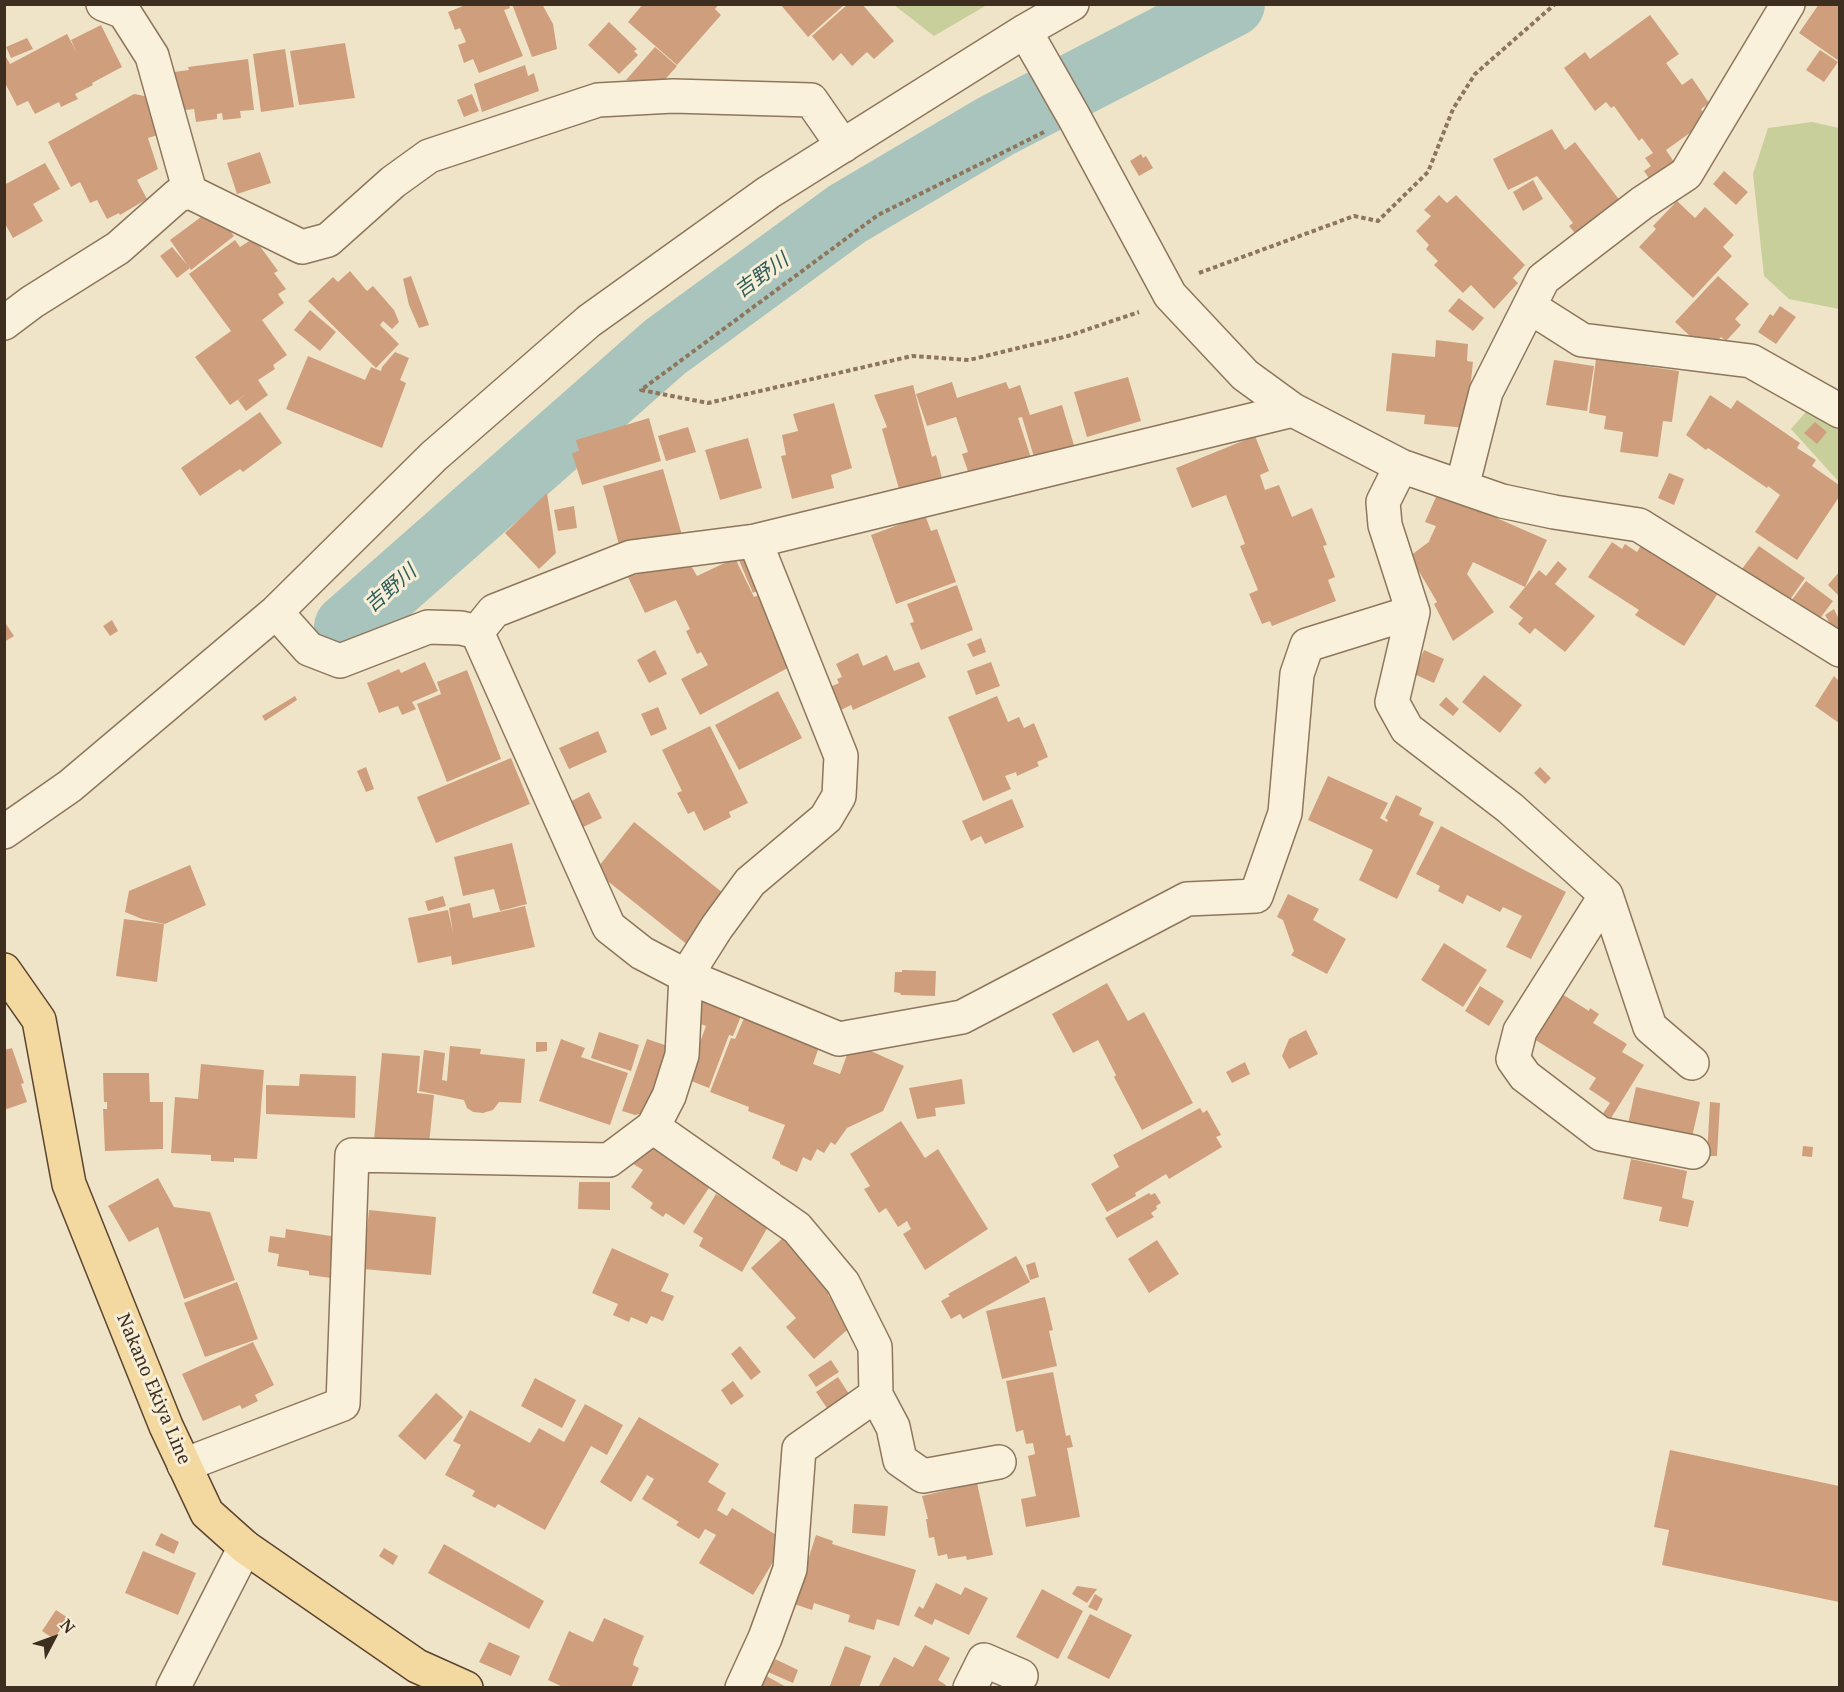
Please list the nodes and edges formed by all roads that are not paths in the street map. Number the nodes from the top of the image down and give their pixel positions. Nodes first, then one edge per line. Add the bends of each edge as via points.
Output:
1 (103, 4) edge
2 (1072, 4) edge
3 (1788, 4) edge
4 (1025, 31) junction
5 (843, 146) junction
6 (190, 192) junction
7 (1530, 307) junction
8 (4, 323) edge
9 (1293, 410) junction
10 (1839, 411) edge
11 (1401, 466) junction
12 (1462, 487) junction
13 (755, 541) junction
14 (276, 612) junction
15 (1413, 612) junction
16 (477, 632) junction
17 (1839, 650) edge
18 (8, 822) edge
19 (1606, 895) junction
20 (4, 970) edge
21 (686, 976) junction
22 (1692, 1063) dead end
23 (653, 1127) junction
24 (1693, 1152) dead end
25 (876, 1395) junction
26 (999, 1462) dead end
27 (184, 1465) junction
28 (245, 1546) junction
29 (1021, 1676) dead end
30 (173, 1688) edge
31 (466, 1688) edge
32 (742, 1688) edge
33 (970, 1688) edge

1 - 6 street via 124,12 152,56
2 - 4 street
3 - 7 street via 1686,174 1543,279
4 - 5 street
4 - 9 street via 1170,295 1245,375
5 - 6 street via 811,100 673,96 598,100 429,156 393,182 328,240 302,247
5 - 14 street via 769,192 590,321 434,456
6 - 8 street via 178,195 118,248
7 - 10 street via 1582,340 1751,362
7 - 12 street via 1486,392
9 - 11 street
9 - 13 street
11 - 12 street
11 - 15 street via 1383,502 1385,525
12 - 17 street via 1502,501 1639,525
13 - 16 street via 631,557 494,611
13 - 21 street via 841,756 839,796 826,818 750,882
14 - 16 street via 309,649 340,661 428,627
14 - 18 street via 70,786
15 - 19 street via 1392,702 1407,729 1510,808
15 - 21 street via 1307,645 1297,674 1286,813 1256,896 1187,899 962,1017 840,1040
16 - 21 street via 609,927 642,953
19 - 22 street via 1650,1027
19 - 24 street via 1520,1031 1513,1059 1525,1076 1601,1134
20 - 27 main road, Nakano Ekiya Line via 39,1020 69,1184
21 - 23 street via 682,1055 669,1096
23 - 25 street via 805,1237 843,1283 875,1347
23 - 27 street via 609,1160 352,1155 343,1404
25 - 26 street via 893,1427 900,1460 924,1476
25 - 32 street via 799,1449 790,1569
27 - 28 main road, Nakano Ekiya Line via 207,1513
28 - 30 street
28 - 31 main road, Nakano Ekiya Line via 417,1666
29 - 33 street via 984,1660

